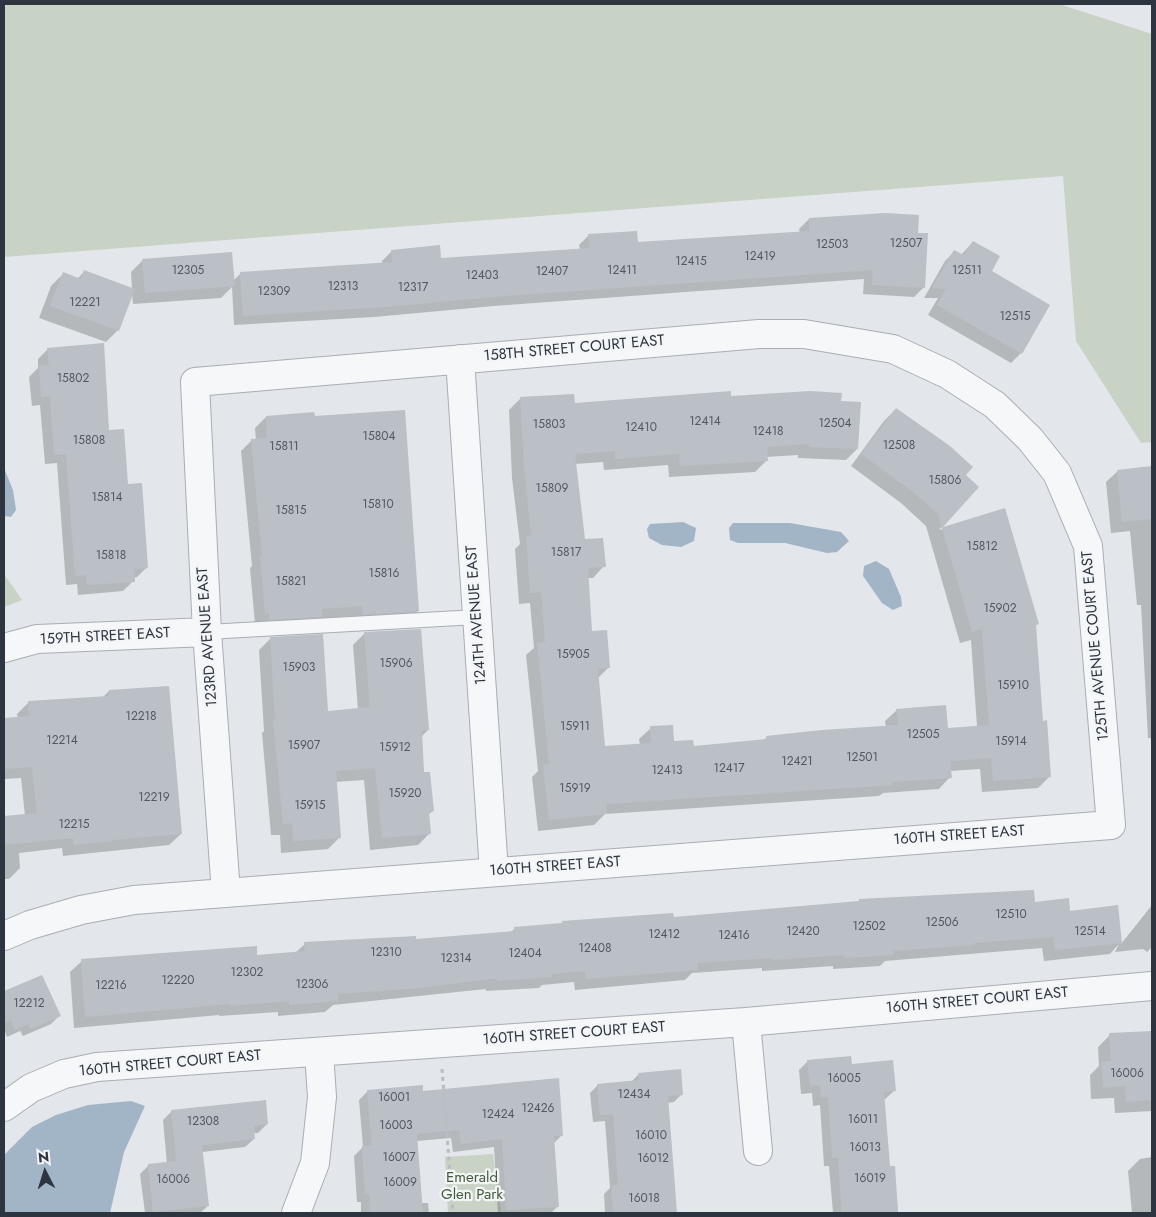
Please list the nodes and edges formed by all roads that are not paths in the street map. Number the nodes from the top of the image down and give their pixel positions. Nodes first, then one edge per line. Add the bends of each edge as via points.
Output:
1 (460, 359) junction
2 (947, 374) joint
3 (195, 382) joint
4 (477, 617) junction
5 (207, 632) junction
6 (4, 648) edge
7 (1111, 824) joint
8 (494, 872) junction
9 (226, 893) junction
10 (4, 936) edge
11 (1152, 986) edge
12 (746, 1022) junction
13 (319, 1052) junction
14 (4, 1107) edge
15 (758, 1151) dead end
16 (296, 1213) edge

1 - 2 street, 158TH STREET COURT EAST via 759,334 804,334 893,349
1 - 3 street, 158TH STREET COURT EAST
1 - 4 street, 124TH AVENUE EAST
2 - 7 street, 125TH AVENUE COURT EAST via 995,405 1030,439 1057,473 1088,546
3 - 5 street, 123RD AVENUE EAST
4 - 5 lane
4 - 8 street, 124TH AVENUE EAST
5 - 6 street, 159TH STREET EAST via 37,639
5 - 9 street, 123RD AVENUE EAST
7 - 8 street, 160TH STREET EAST
8 - 9 street, 160TH STREET EAST
9 - 10 street, 160TH STREET EAST via 116,904 30,925
11 - 12 street, 160TH STREET COURT EAST
12 - 13 street, 160TH STREET COURT EAST
12 - 15 street
13 - 14 street, 160TH STREET COURT EAST via 97,1067 64,1074 31,1088
13 - 16 street via 322,1097 315,1163

